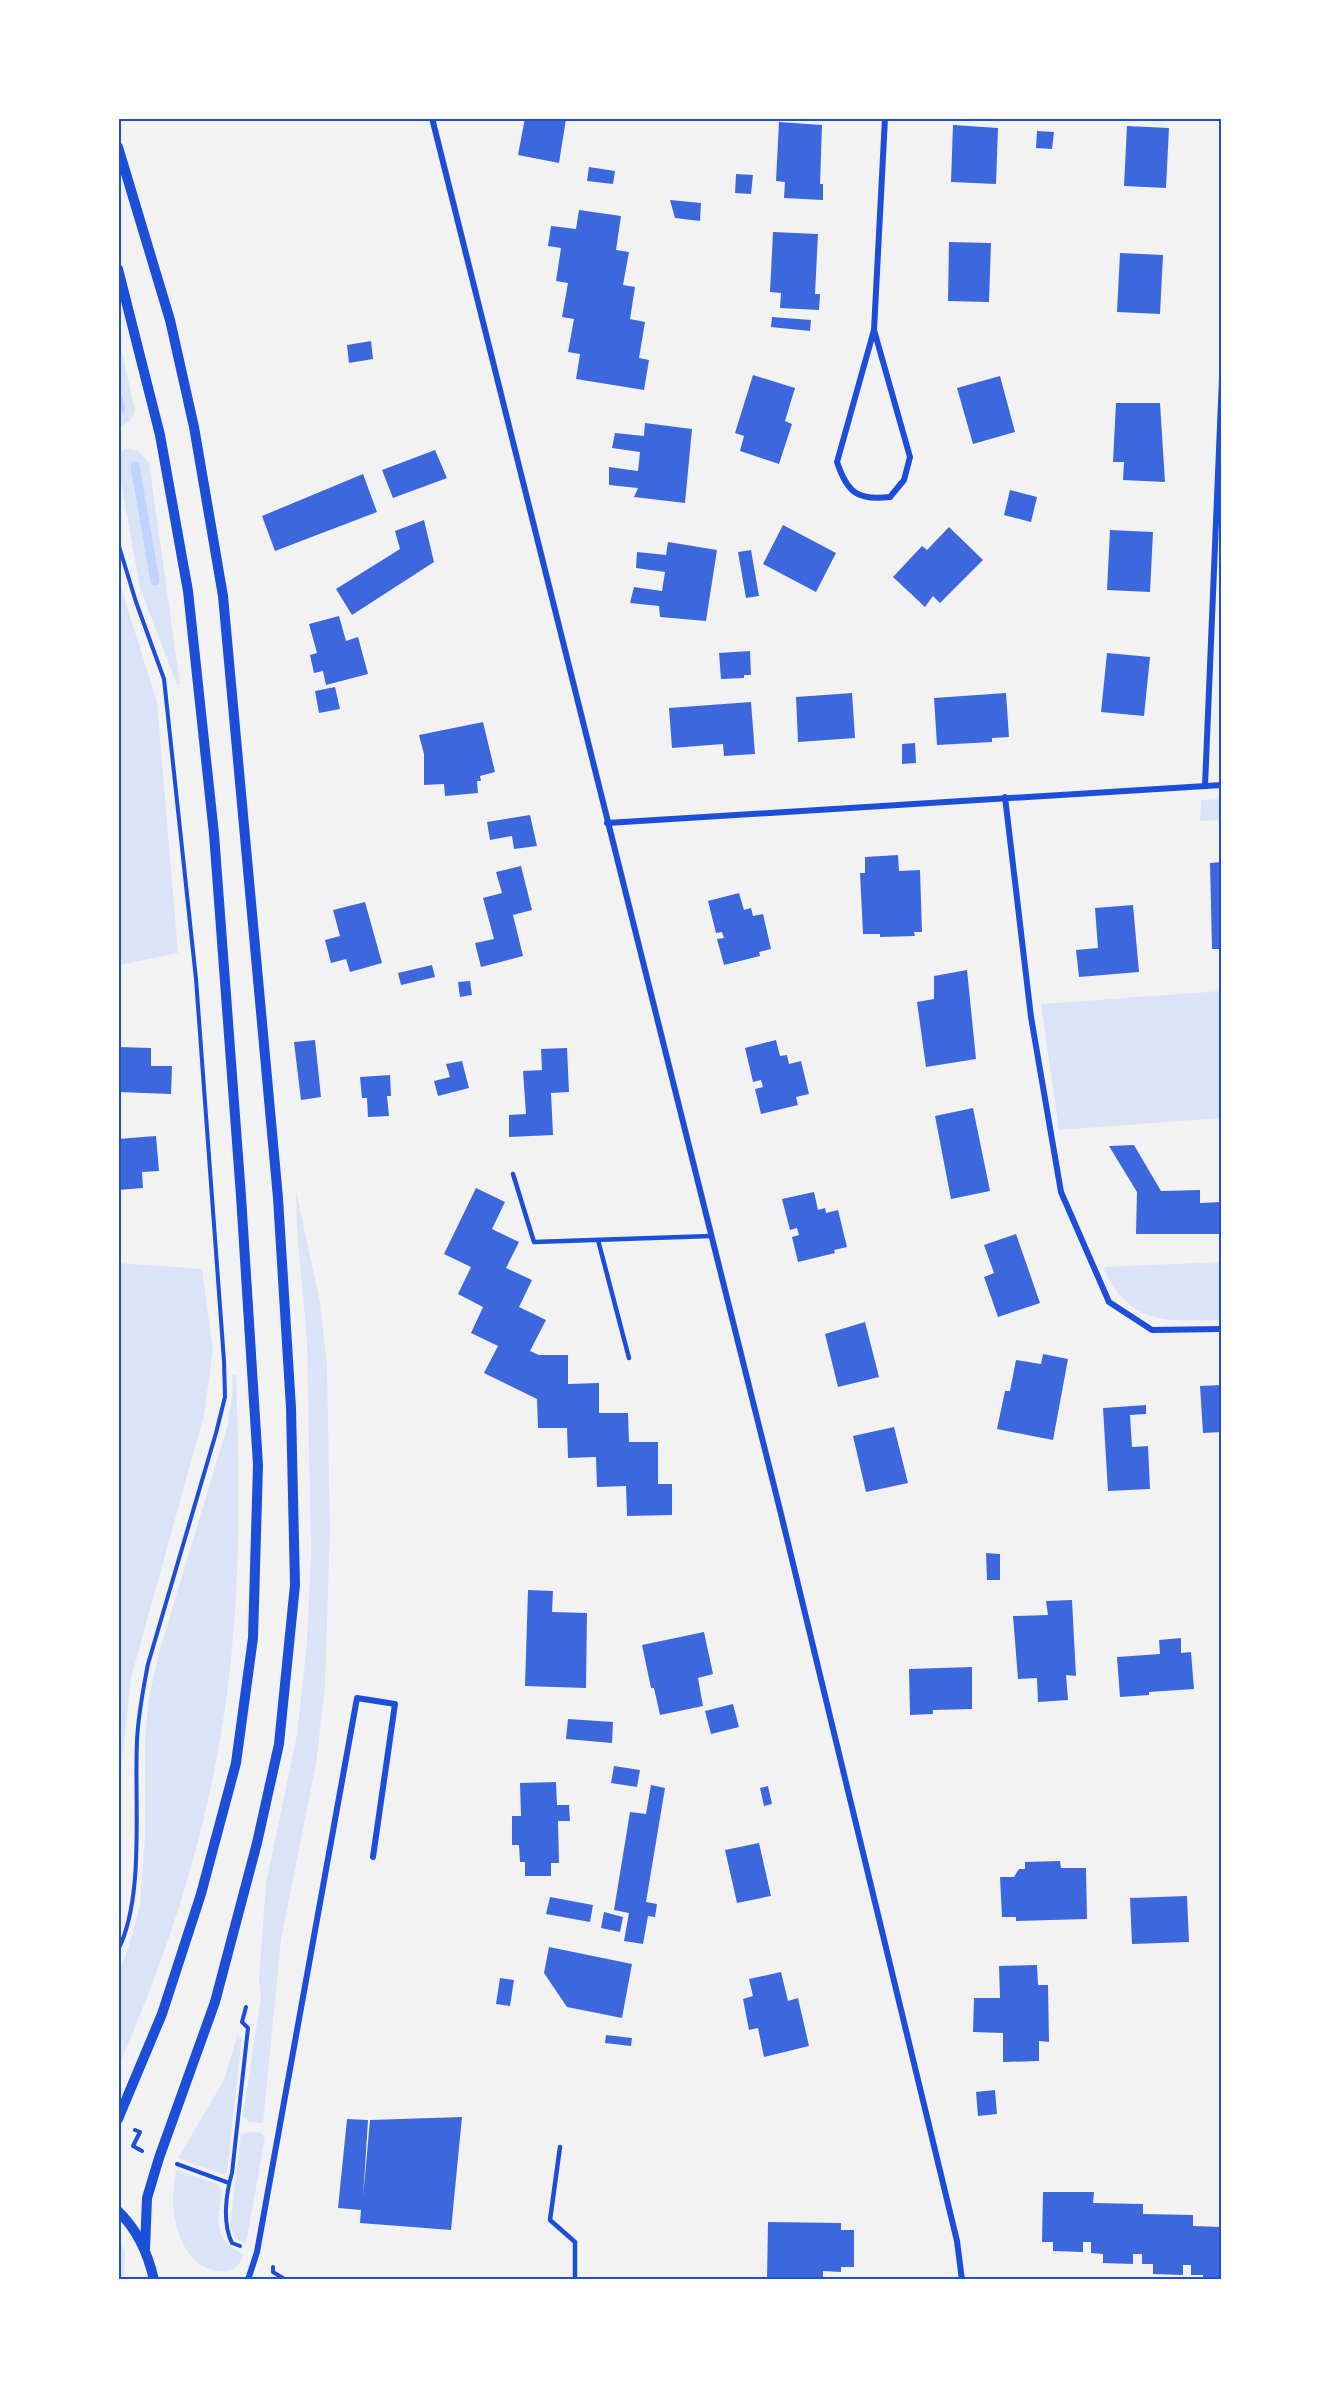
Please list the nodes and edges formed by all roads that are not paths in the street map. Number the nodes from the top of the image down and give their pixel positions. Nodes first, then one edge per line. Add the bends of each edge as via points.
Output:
1 (432, 118) edge
2 (885, 118) edge
3 (118, 147) edge
4 (118, 269) edge
5 (874, 330) junction
6 (1221, 378) edge
7 (1221, 785) edge
8 (1205, 786) junction
9 (1005, 797) junction
10 (608, 823) junction
11 (513, 1174) dead end
12 (711, 1236) junction
13 (598, 1240) junction
14 (1221, 1329) edge
15 (629, 1358) dead end
16 (373, 1857) dead end
17 (118, 2119) edge
18 (560, 2147) dead end
19 (118, 2211) edge
20 (146, 2249) junction
21 (155, 2279) edge
22 (248, 2280) edge
23 (575, 2280) edge
24 (962, 2280) edge

1 - 10 street
2 - 5 street
3 - 20 street via 170,320 194,427 223,596 278,1198 291,1408 295,1585 279,1744 257,1843 215,2002 147,2198
4 - 17 street via 160,435 188,591 214,834 258,1465 253,1638 236,1763 201,1894 162,2014
5 - 5 street via 910,457 904,480 890,497 873,499 844,483 837,462
6 - 8 street
7 - 8 street
8 - 9 street
9 - 10 street
9 - 14 street via 1031,1017 1060,1192 1109,1302 1152,1330
10 - 12 street
11 - 13 lane via 534,1242
12 - 13 lane
12 - 24 street via 957,2241
13 - 15 lane
16 - 22 street via 395,1704 357,1698 257,2252
18 - 23 lane via 550,2220 575,2242
19 - 20 street via 132,2224
20 - 21 street

